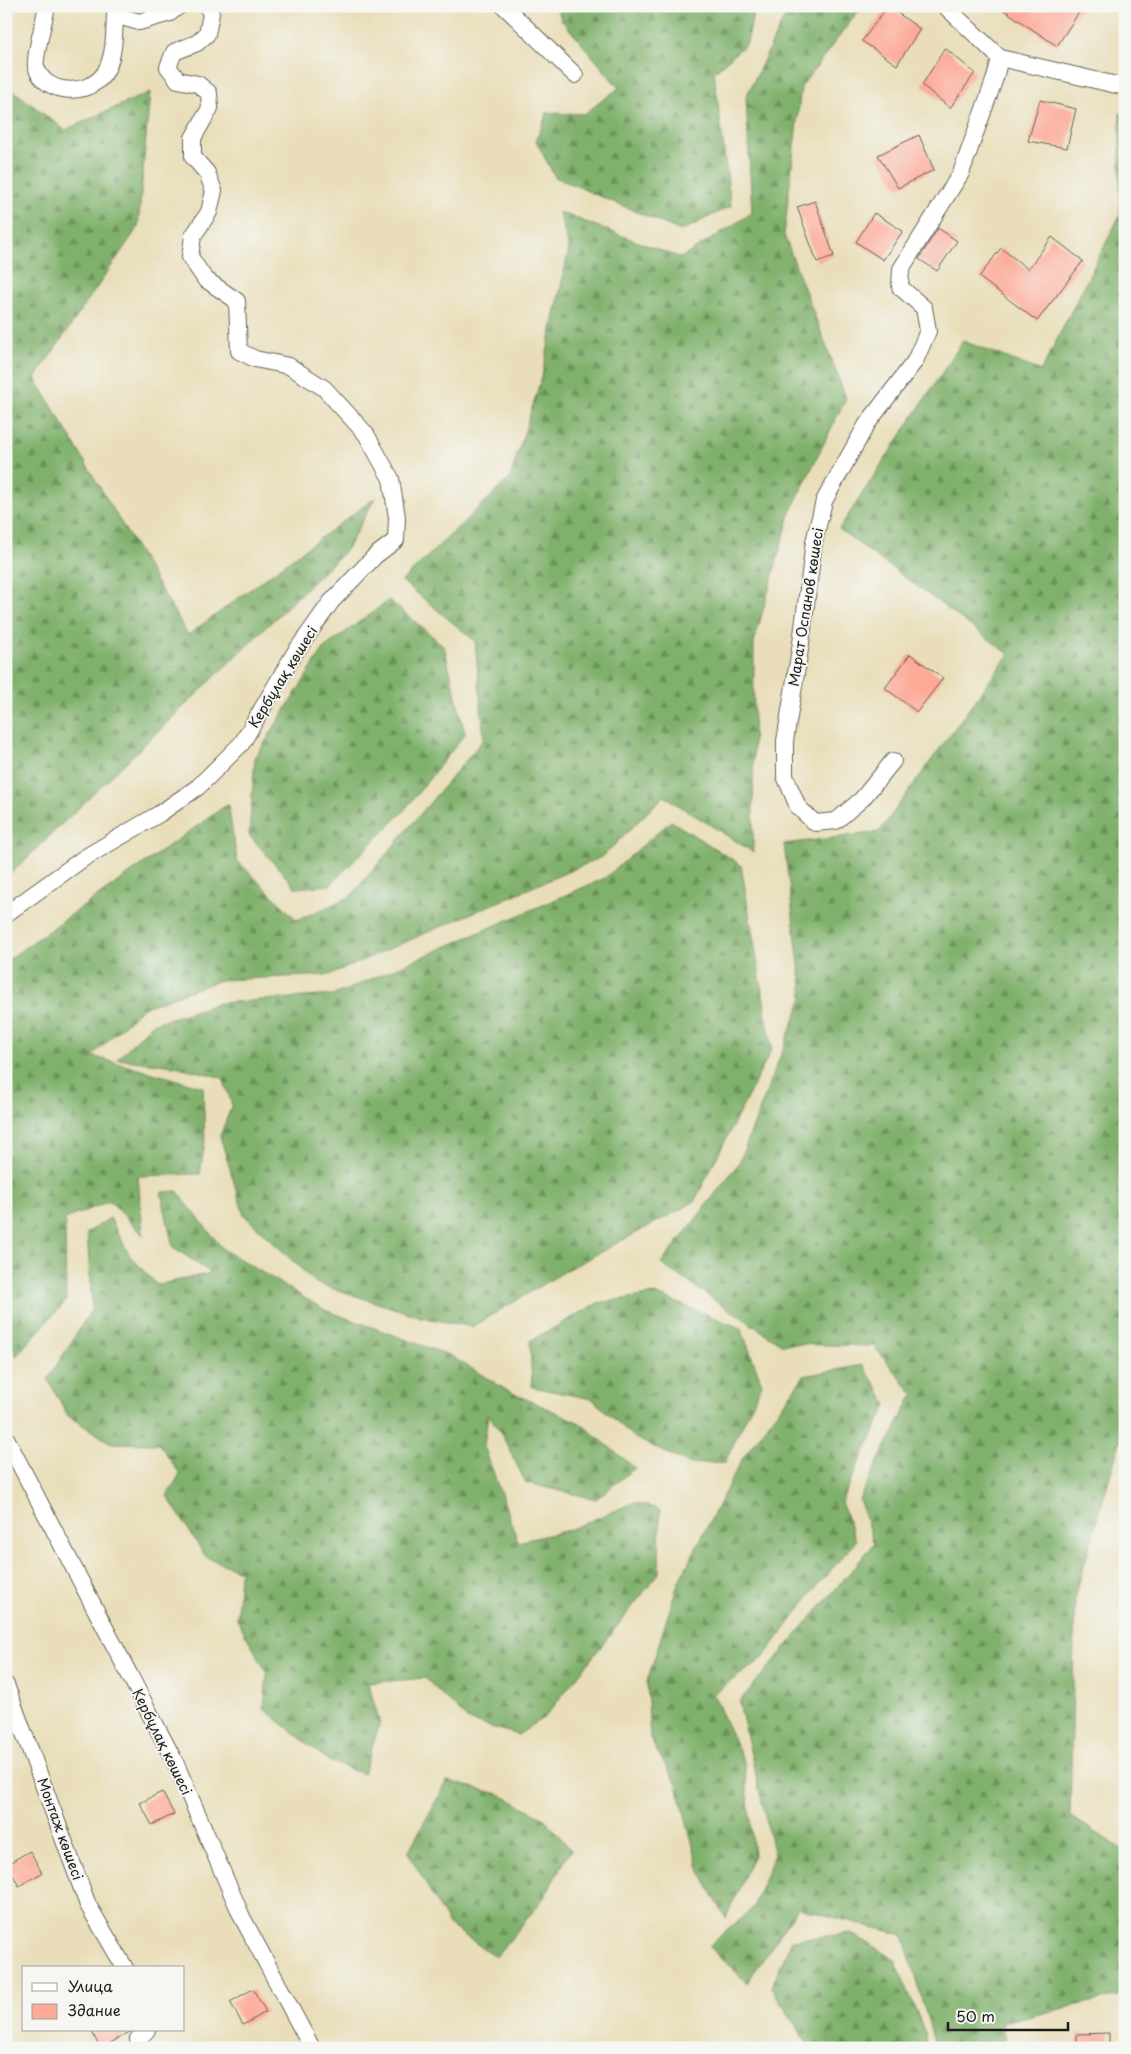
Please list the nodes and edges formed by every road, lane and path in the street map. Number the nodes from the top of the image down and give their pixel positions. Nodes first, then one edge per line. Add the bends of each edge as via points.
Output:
1 (47, 6) edge
2 (179, 6) edge
3 (207, 6) edge
4 (504, 6) edge
5 (945, 6) edge
6 (115, 11) edge
7 (1000, 58) junction
8 (575, 74) dead end
9 (1125, 86) edge
10 (893, 761) dead end
11 (6, 914) edge
12 (6, 1438) edge
13 (6, 1685) edge
14 (124, 1966) edge
15 (312, 2048) edge

1 - 6 street via 35,65 44,81 63,90 88,89 103,75 112,55
2 - 6 street via 170,13 139,22
3 - 11 street, Кербұлақ көшесі via 211,14 207,34 197,43 174,52 168,67 178,80 198,84 209,93 210,108 193,138 193,157 207,173 214,191 209,212 193,236 190,257 204,279 237,301 238,351 255,359 289,366 324,388 366,434 391,479 397,517 396,540 375,556 331,602 294,654 242,743 198,787 84,858
4 - 8 street
5 - 7 street
7 - 9 street
7 - 10 street, Марат Оспанов көшесі via 961,173 901,269 900,287 924,308 928,330 915,361 866,424 824,501 814,542 785,741 785,776 798,807 815,823 836,821 862,799
12 - 15 street, Кербұлақ көшесі via 175,1762 242,1917
13 - 14 street, Монтаж көшесі via 88,1905

